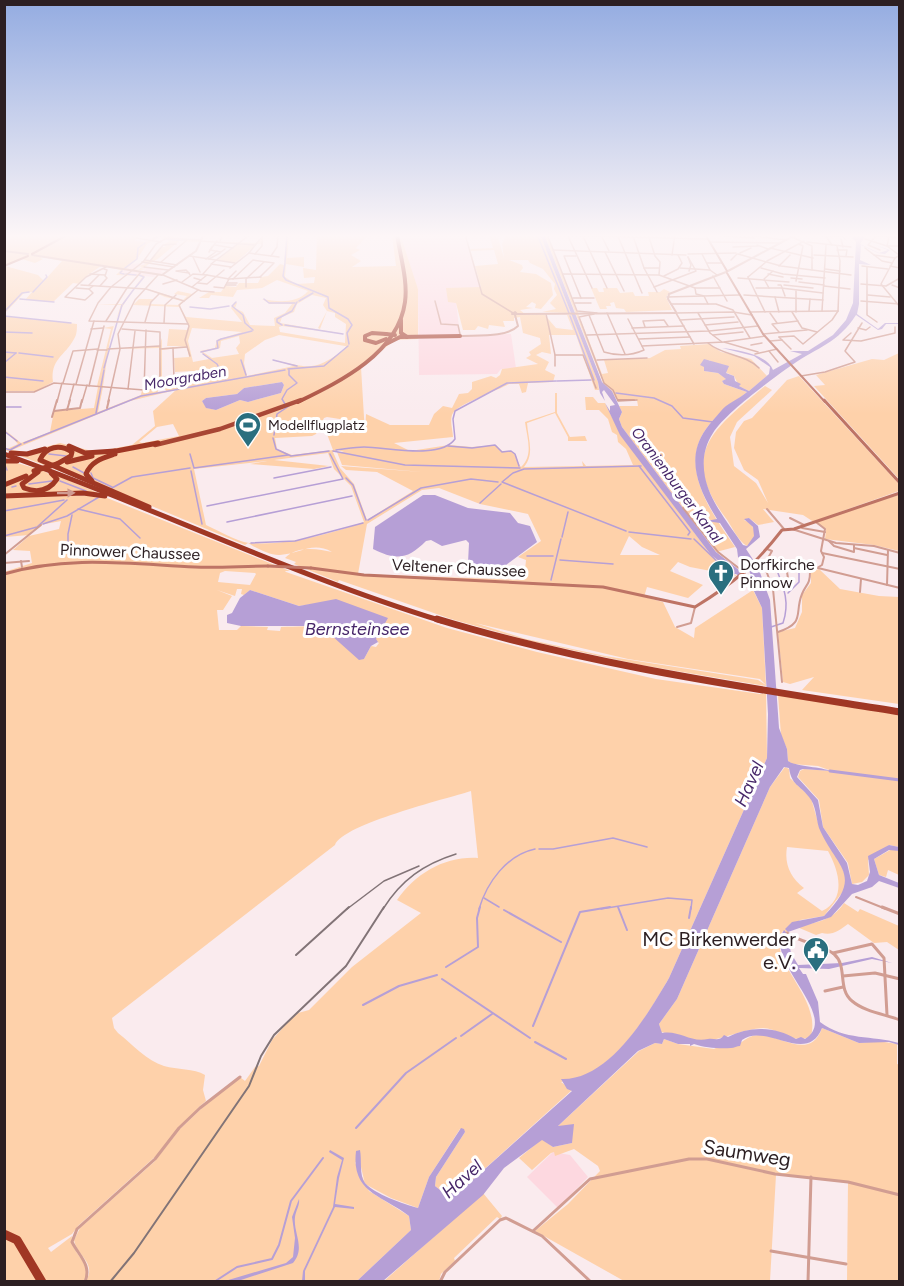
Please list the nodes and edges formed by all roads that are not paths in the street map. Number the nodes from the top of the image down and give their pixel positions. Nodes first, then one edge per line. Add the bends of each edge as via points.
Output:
1 (68, 294) edge
2 (92, 294) edge
3 (105, 294) edge
4 (123, 294) edge
5 (139, 294) edge
6 (159, 294) joint
7 (193, 294) edge
8 (402, 294) edge
9 (405, 294) edge
10 (483, 294) edge
11 (571, 294) edge
12 (580, 294) edge
13 (669, 294) edge
14 (797, 294) edge
15 (824, 294) edge
16 (839, 294) edge
17 (888, 294) edge
18 (176, 295) dead end
19 (724, 295) junction
20 (742, 295) junction
21 (758, 295) junction
22 (868, 295) joint
23 (696, 296) joint
24 (704, 296) junction
25 (775, 296) junction
26 (785, 296) joint
27 (667, 297) junction
28 (797, 297) junction
29 (890, 297) junction
30 (171, 298) junction
31 (573, 298) junction
32 (581, 298) junction
33 (594, 298) dead end
34 (810, 299) junction
35 (823, 300) junction
36 (184, 301) junction
37 (435, 301) dead end
38 (727, 301) dead end
39 (861, 301) dead end
40 (868, 302) junction
41 (575, 303) junction
42 (591, 303) dead end
43 (896, 303) junction
44 (671, 304) junction
45 (708, 304) junction
46 (900, 305) edge
47 (838, 311) junction
48 (734, 312) junction
49 (765, 312) junction
50 (770, 312) junction
51 (779, 312) junction
52 (792, 312) junction
53 (796, 312) junction
54 (809, 312) junction
55 (822, 312) junction
56 (546, 313) junction
57 (596, 313) junction
58 (649, 313) junction
59 (676, 313) junction
60 (698, 313) junction
61 (515, 314) junction
62 (607, 314) junction
63 (751, 314) junction
64 (589, 315) junction
65 (401, 317) junction
66 (736, 317) junction
67 (628, 319) dead end
68 (702, 319) junction
69 (680, 320) junction
70 (93, 321) junction
71 (106, 321) junction
72 (652, 321) junction
73 (798, 321) junction
74 (126, 322) junction
75 (738, 322) junction
76 (877, 322) dead end
77 (144, 323) junction
78 (777, 323) junction
79 (862, 323) dead end
80 (163, 324) junction
81 (189, 325) junction
82 (705, 325) junction
83 (668, 326) junction
84 (684, 326) junction
85 (758, 326) junction
86 (103, 327) joint
87 (633, 327) junction
88 (645, 327) junction
89 (741, 327) junction
90 (870, 327) dead end
91 (895, 327) dead end
92 (123, 328) junction
93 (858, 328) junction
94 (91, 329) junction
95 (146, 330) junction
96 (709, 330) junction
97 (807, 330) junction
98 (135, 331) junction
99 (687, 331) junction
100 (744, 332) junction
101 (779, 332) junction
102 (817, 332) junction
103 (855, 332) junction
104 (635, 333) junction
105 (895, 333) junction
106 (616, 334) junction
107 (587, 335) junction
108 (597, 335) junction
109 (713, 335) junction
110 (764, 335) junction
111 (898, 335) edge
112 (386, 336) junction
113 (460, 336) junction
114 (794, 336) joint
115 (408, 337) junction
116 (690, 337) junction
117 (755, 338) junction
118 (639, 339) junction
119 (750, 339) junction
120 (366, 340) junction
121 (782, 340) junction
122 (770, 341) junction
123 (723, 342) junction
124 (708, 343) junction
125 (694, 344) junction
126 (802, 344) joint
127 (850, 344) junction
128 (751, 345) dead end
129 (187, 346) junction
130 (642, 346) junction
131 (145, 347) junction
132 (132, 348) junction
133 (160, 348) junction
134 (173, 348) junction
135 (120, 349) junction
136 (777, 349) junction
137 (85, 350) junction
138 (98, 350) junction
139 (791, 350) dead end
140 (769, 351) junction
141 (758, 352) junction
142 (374, 353) junction
143 (607, 353) joint
144 (640, 353) joint
145 (625, 354) junction
146 (555, 355) junction
147 (190, 356) dead end
148 (752, 356) junction
149 (647, 358) dead end
150 (597, 360) junction
151 (855, 360) junction
152 (778, 362) dead end
153 (861, 362) dead end
154 (555, 366) dead end
155 (759, 368) dead end
156 (801, 376) junction
157 (160, 382) junction
158 (62, 383) junction
159 (75, 384) junction
160 (88, 385) junction
161 (160, 386) junction
162 (111, 387) junction
163 (596, 388) dead end
164 (128, 389) junction
165 (179, 389) dead end
166 (144, 390) junction
167 (4, 392) edge
168 (637, 399) dead end
169 (288, 406) junction
170 (107, 408) dead end
171 (67, 410) junction
172 (54, 411) junction
173 (52, 417) dead end
174 (158, 443) junction
175 (118, 451) junction
176 (4, 453) edge
177 (4, 462) edge
178 (30, 465) junction
179 (59, 465) junction
180 (36, 472) junction
181 (51, 473) junction
182 (4, 482) edge
183 (900, 483) edge
184 (106, 488) junction
185 (900, 493) edge
186 (4, 496) edge
187 (119, 501) junction
188 (683, 507) dead end
189 (767, 509) dead end
190 (154, 510) junction
191 (164, 516) junction
192 (790, 518) dead end
193 (815, 521) junction
194 (41, 525) dead end
195 (804, 525) junction
196 (799, 527) junction
197 (784, 529) junction
198 (792, 529) junction
199 (825, 532) junction
200 (823, 540) junction
201 (829, 541) junction
202 (854, 548) junction
203 (767, 549) junction
204 (888, 550) junction
205 (822, 553) junction
206 (900, 553) edge
207 (4, 555) edge
208 (887, 555) junction
209 (21, 561) junction
210 (29, 561) dead end
211 (758, 561) joint
212 (4, 563) edge
213 (764, 564) junction
214 (786, 565) junction
215 (22, 567) junction
216 (220, 567) joint
217 (888, 567) junction
218 (819, 568) junction
219 (900, 569) edge
220 (745, 572) junction
221 (810, 572) junction
222 (4, 574) edge
223 (861, 579) junction
224 (789, 585) dead end
225 (887, 585) junction
226 (900, 588) edge
227 (860, 592) dead end
228 (695, 607) junction
229 (677, 627) dead end
230 (777, 628) junction
231 (782, 682) dead end
232 (762, 688) junction
233 (900, 710) edge
234 (856, 897) dead end
235 (900, 914) edge
236 (787, 933) dead end
237 (832, 953) junction
238 (885, 975) junction
239 (843, 976) junction
240 (900, 979) edge
241 (843, 987) junction
242 (825, 991) dead end
243 (887, 1015) junction
244 (900, 1020) edge
245 (240, 1077) dead end
246 (811, 1177) junction
247 (900, 1195) edge
248 (533, 1232) junction
249 (4, 1234) edge
250 (4, 1240) edge
251 (20, 1243) junction
252 (771, 1251) dead end
253 (809, 1258) junction
254 (846, 1264) dead end
255 (42, 1281) edge
256 (85, 1281) edge
257 (440, 1281) edge
258 (591, 1281) edge
259 (808, 1281) edge

1 - 2 street via 65,297 85,300
3 - 70 street via 96,304 89,321
4 - 71 street
5 - 74 street
6 - 30 street
6 - 77 street via 151,302
7 - 36 street
8 - 112 highway via 399,319
9 - 65 highway
10 - 61 street
11 - 31 street
12 - 32 street
13 - 27 street
14 - 28 street
15 - 35 street
16 - 47 street
17 - 29 street
18 - 30 street
19 - 20 street
19 - 24 street
19 - 38 street
20 - 21 street
20 - 63 main road
21 - 25 street
21 - 49 street
22 - 29 street
22 - 40 street
23 - 24 street
23 - 27 street
24 - 45 street
25 - 26 street
25 - 51 street
26 - 28 street
27 - 44 street
28 - 34 street
28 - 53 street
29 - 43 street
30 - 36 street
30 - 80 street via 165,305
31 - 32 street
31 - 41 street
32 - 33 street
34 - 35 street
34 - 54 street
35 - 55 street
36 - 81 street via 180,307
37 - 113 street via 441,324 458,325
39 - 40 street
40 - 43 street
40 - 76 street via 867,315
41 - 42 street
41 - 57 street via 578,312
43 - 46 street
44 - 45 street
44 - 59 street
45 - 48 street
47 - 55 street
47 - 102 street
48 - 60 street
48 - 63 street
48 - 66 street
49 - 50 street
49 - 63 street
50 - 51 street
50 - 78 street
51 - 52 street
52 - 53 street
52 - 73 street
53 - 54 street
54 - 55 street
56 - 57 street
56 - 61 street
56 - 146 street
57 - 62 street
57 - 64 street
58 - 59 street
58 - 62 street
58 - 72 street
59 - 60 street
59 - 69 street
60 - 68 street
61 - 113 street via 518,326 511,332
62 - 106 street
63 - 85 main road
64 - 107 street via 579,316
64 - 108 street
65 - 115 highway via 401,333
65 - 142 highway
66 - 68 street
66 - 75 street
67 - 87 street
68 - 69 street
68 - 82 street
69 - 84 street
70 - 71 street
70 - 94 street
71 - 74 street
72 - 83 street via 664,320
72 - 88 street via 643,321
73 - 78 street
73 - 97 street
74 - 77 street
74 - 92 street
75 - 82 street
75 - 89 street
77 - 80 street
78 - 101 street via 773,324
79 - 93 street
80 - 81 street
81 - 129 street
82 - 96 street
83 - 84 street
83 - 88 street
84 - 99 street
85 - 89 street
85 - 110 main road
86 - 94 street
86 - 138 street
87 - 88 street
87 - 104 street
89 - 96 street
89 - 100 street
90 - 93 street
91 - 105 street
92 - 98 street
92 - 135 street via 118,335
93 - 103 street
94 - 137 street
95 - 98 street
95 - 131 street
95 - 133 street via 160,332
96 - 99 street
96 - 109 street
97 - 101 street
97 - 102 street
98 - 132 street
99 - 104 street
99 - 116 street
100 - 109 street
100 - 119 street
101 - 110 street
102 - 126 street
103 - 127 street
103 - 127 street via 843,340
104 - 106 street
104 - 118 street
105 - 111 street
105 - 127 street
106 - 108 street
106 - 145 street
107 - 108 street
107 - 150 street
108 - 143 street
109 - 123 street
110 - 117 street
110 - 122 main road
112 - 115 highway, bridge
112 - 120 highway via 379,342
112 - 120 highway via 370,334 365,336
112 - 142 highway
113 - 115 highway
114 - 121 street via 779,337
114 - 126 street
115 - 142 highway via 394,339
116 - 118 street
116 - 125 street
117 - 119 street
117 - 128 street via 762,344
118 - 130 street
119 - 123 street
120 - 142 highway via 374,347
121 - 122 street
121 - 139 street
122 - 136 main road
123 - 124 street
123 - 141 street
124 - 125 street
124 - 148 street via 715,350
125 - 130 street
127 - 151 street via 846,353
129 - 134 street
129 - 147 street
130 - 144 street via 644,350
131 - 132 street
131 - 133 street
131 - 166 street
132 - 135 street
132 - 164 street
133 - 134 street
133 - 157 street
134 - 157 street via 174,380
135 - 138 street
135 - 162 street
136 - 140 street
136 - 156 main road
137 - 138 street
137 - 158 street via 73,351
137 - 159 street
138 - 160 street
140 - 141 street
140 - 152 street
141 - 148 street
142 - 169 highway via 338,379
143 - 145 street
144 - 145 street
146 - 154 street
146 - 163 street via 583,355
148 - 155 street
149 - 150 street
150 - 168 street via 604,383 618,401
151 - 153 street
151 - 156 street
156 - 183 main road
157 - 161 street
158 - 159 street
158 - 167 street via 52,383 34,392
158 - 172 street
159 - 160 street
159 - 171 street
160 - 162 street
160 - 171 street via 80,408
161 - 165 street
161 - 166 street
162 - 164 street
162 - 170 street
164 - 166 street
169 - 174 highway
169 - 175 highway via 206,433
171 - 172 street
172 - 173 street
174 - 175 highway
174 - 179 highway
175 - 176 highway via 85,453 61,445 27,454
175 - 179 highway
175 - 184 highway via 87,469 89,479
176 - 178 highway
176 - 190 highway
176 - 191 highway
177 - 178 highway
178 - 181 highway
179 - 180 highway, bridge
179 - 184 highway via 71,457 73,452 69,448 59,447 41,455 40,460
180 - 181 highway via 24,480 24,488 50,488 57,480
180 - 182 highway
180 - 182 highway
181 - 187 highway
184 - 190 highway
185 - 193 main road
186 -> 187 highway via 83,493
187 - 191 highway
188 - 220 street via 718,552
189 - 197 street
190 - 232 highway via 339,584 453,622 605,659
191 - 232 highway via 342,588 444,622 583,658
192 - 195 street
193 - 195 main road
193 - 199 street
194 - 207 street
195 - 196 main road
196 - 198 main road
196 - 199 street
197 - 198 main road
197 - 203 main road
198 - 200 street
199 - 200 street
200 - 201 street
200 - 205 street
201 - 202 street
201 - 202 street via 834,546
202 - 204 street via 874,546
202 - 208 street
203 - 211 main road
203 - 213 street via 772,551
204 - 206 street
204 - 208 street
205 - 217 street
205 - 218 street
208 - 217 street
209 - 210 street
209 - 212 street
209 - 215 street
211 - 220 main road
213 - 214 street
213 - 230 street via 773,589
214 - 221 street
214 - 224 street
215 - 216 main road, Pinnower Chaussee via 68,560
215 - 222 main road, Pinnower Chaussee
216 - 228 main road, Veltener Chaussee, bridge via 311,568 364,575 603,587
217 - 219 street
217 - 225 street
218 - 221 street
218 - 223 street
220 - 228 main road
221 - 230 street via 797,618 790,628
223 - 225 street
223 - 227 street
225 - 226 street
228 - 229 street via 691,623
230 - 231 street
232 - 233 highway
234 - 235 street
236 - 237 street
237 - 238 street via 874,944 885,962
237 - 239 street via 842,964
238 - 239 street
238 - 240 street
238 - 243 street
239 - 241 street
241 - 242 street
241 - 243 street via 852,1002
243 - 244 street
245 - 256 street via 200,1108 155,1159 77,1229 72,1242 88,1268
246 - 247 street, Saumweg via 851,1182
246 - 248 street, Saumweg via 698,1158 590,1179
246 - 253 street
248 - 257 street via 504,1218
248 - 258 street via 562,1251
249 - 251 highway
250 - 251 highway
251 - 255 highway
252 - 253 street
253 - 254 street
253 - 259 street

